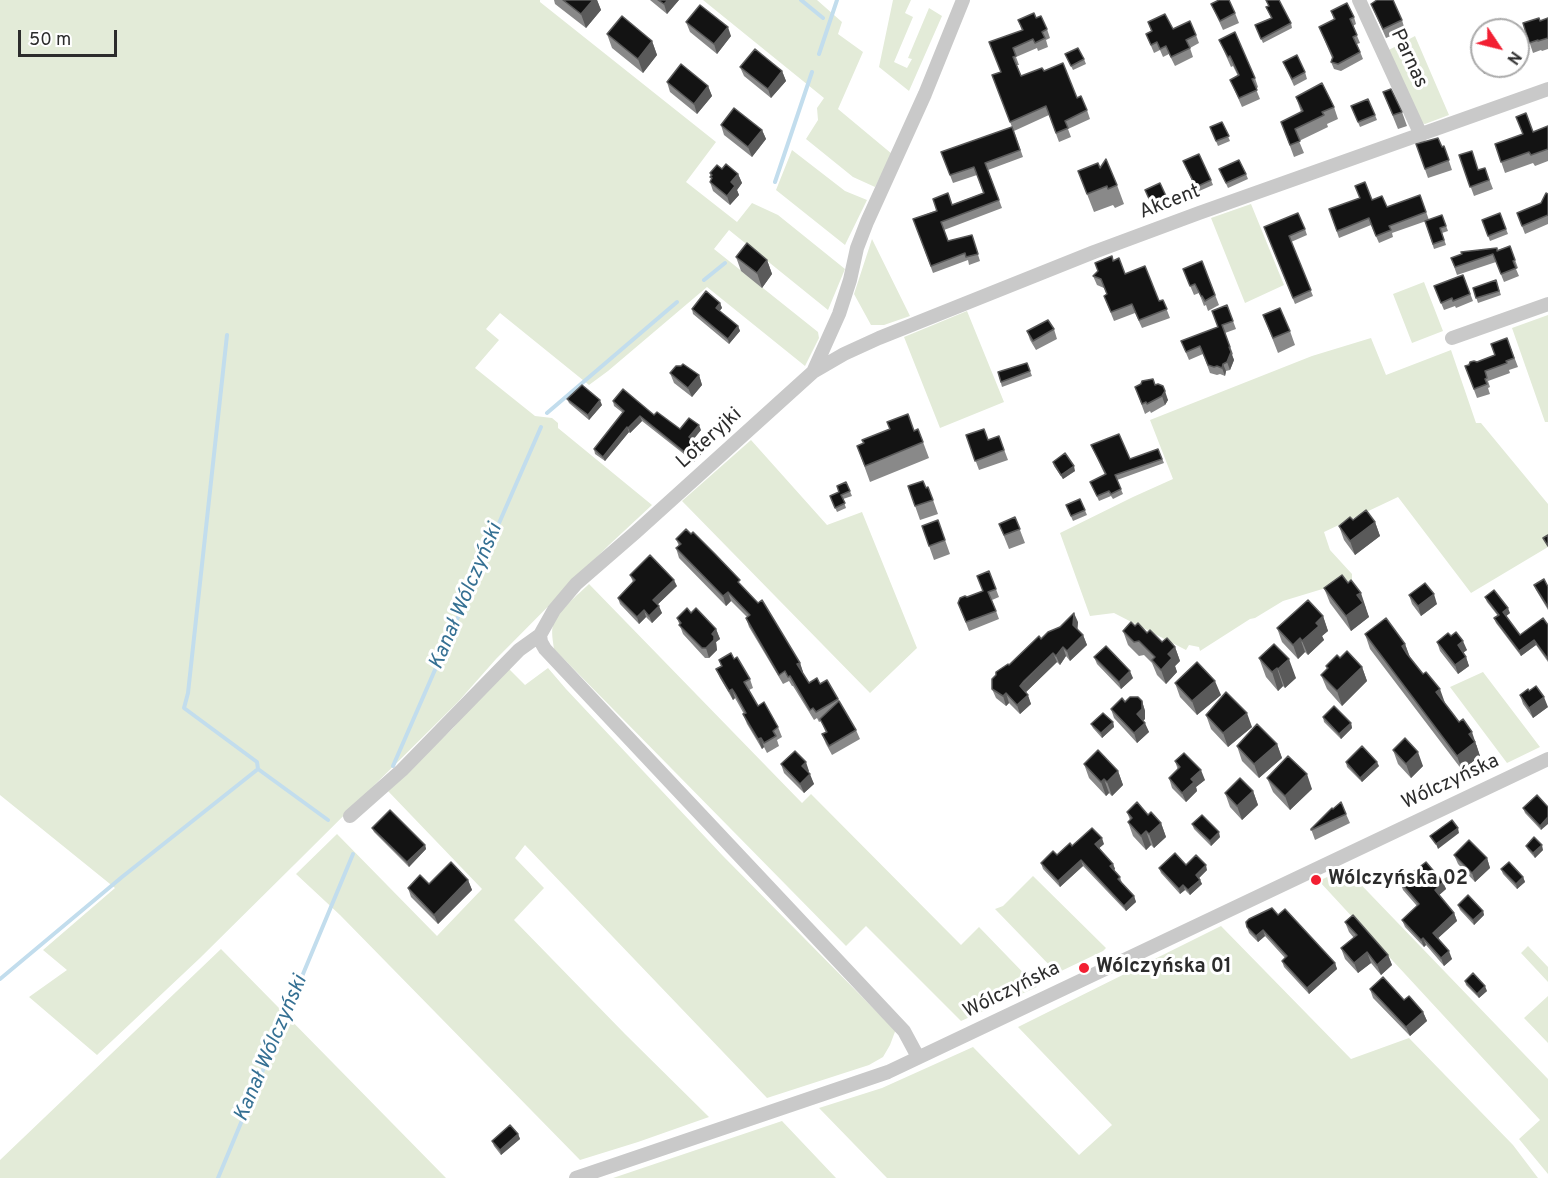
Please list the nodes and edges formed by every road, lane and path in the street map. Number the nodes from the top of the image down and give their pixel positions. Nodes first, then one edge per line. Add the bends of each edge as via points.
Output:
1 (963, 0) edge
2 (1359, 0) edge
3 (1548, 89) edge
4 (1421, 135) junction
5 (1548, 304) edge
6 (1452, 338) dead end
7 (813, 372) junction
8 (540, 635) junction
9 (1548, 759) edge
10 (350, 816) dead end
11 (918, 1057) junction
12 (576, 1178) edge

1 - 7 street, Loteryjki via 867,222 840,314
2 - 4 street, Parnas
3 - 4 street, Akcent
4 - 7 street, Akcent via 1094,252 879,338
5 - 6 street
7 - 8 street, Loteryjki via 576,584 554,609
8 - 10 street, Loteryjki via 519,650 402,770
8 - 11 street via 545,649 904,1031
9 - 11 street, Wólczyńska
11 - 12 street, Wólczyńska via 888,1072

